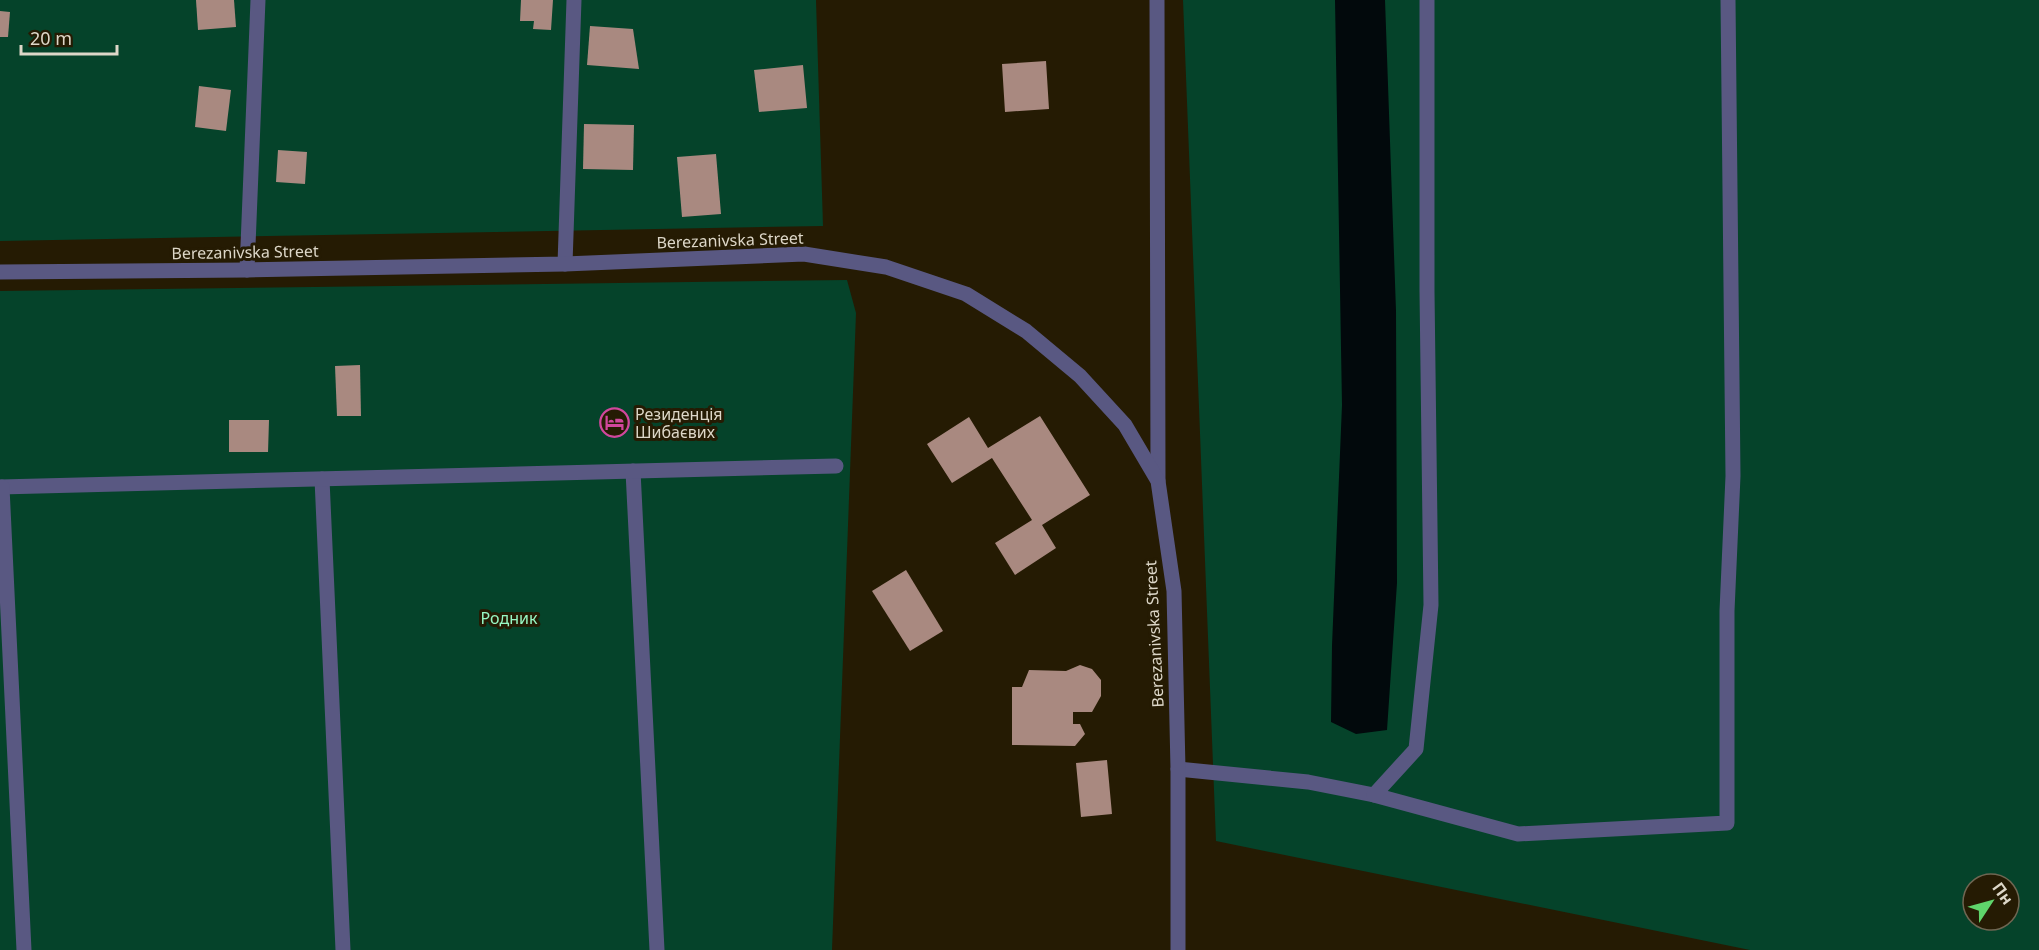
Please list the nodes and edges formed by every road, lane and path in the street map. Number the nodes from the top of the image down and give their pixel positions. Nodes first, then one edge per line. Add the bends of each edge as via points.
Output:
1 (258, 0) edge
2 (574, 0) edge
3 (1157, 0) edge
4 (1427, 0) edge
5 (1728, 0) edge
6 (565, 264) junction
7 (247, 270) junction
8 (0, 272) edge
9 (836, 466) dead end
10 (633, 471) junction
11 (322, 479) junction
12 (1158, 481) junction
13 (1, 487) edge
14 (1178, 769) junction
15 (1374, 795) junction
16 (24, 950) edge
17 (344, 950) edge
18 (657, 950) edge
19 (1178, 950) edge

1 - 7 street
2 - 6 street
3 - 12 street
4 - 15 street via 1431,605 1416,749
5 - 15 street via 1732,476 1727,611 1727,823 1518,834
6 - 7 street, Berezanivska Street
6 - 12 street, Berezanivska Street via 804,254 886,267 966,294 1026,331 1080,376 1125,425
7 - 8 street, Berezanivska Street
9 - 10 street
10 - 11 street
10 - 18 street
11 - 13 street
11 - 17 street
12 - 14 street, Berezanivska Street via 1174,591
13 - 16 street
14 - 15 street via 1308,782
14 - 19 street, Berezanivska Street

